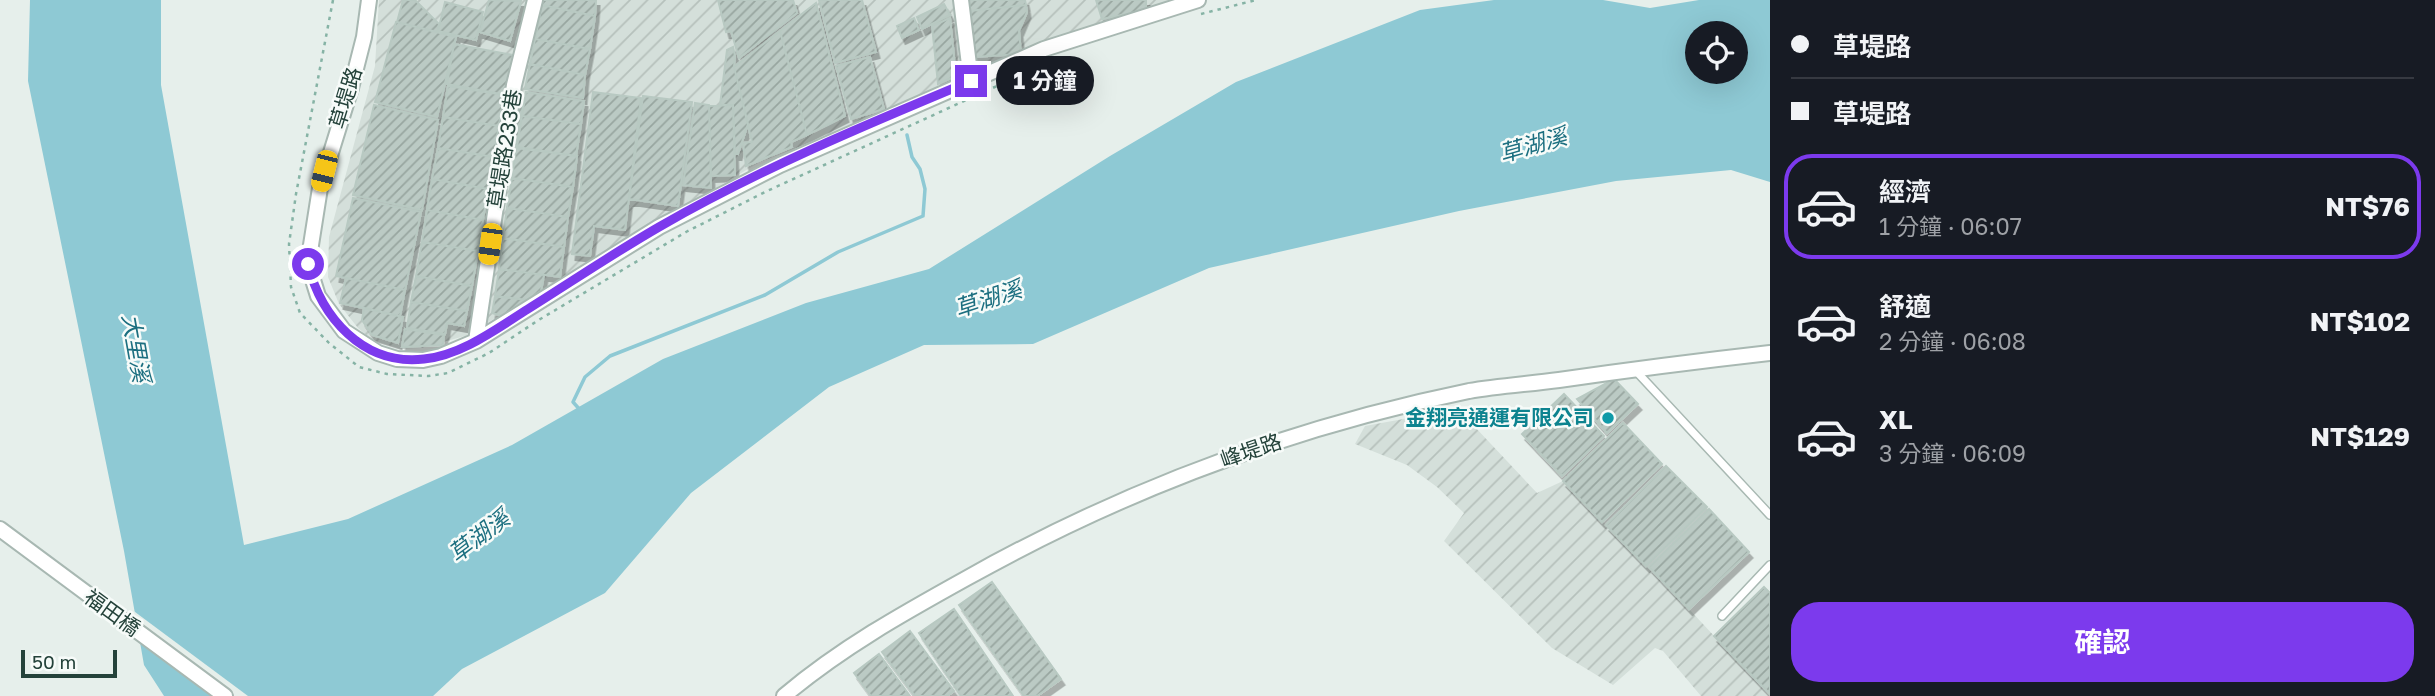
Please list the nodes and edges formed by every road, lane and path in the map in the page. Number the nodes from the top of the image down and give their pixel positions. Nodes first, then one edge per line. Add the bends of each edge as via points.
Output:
1 (333, 0) edge
2 (369, 0) edge
3 (535, 0) edge
4 (961, 0) edge
5 (1194, 0) edge
6 (1256, 0) edge
7 (1191, 17) dead end
8 (1013, 78) dead end
9 (971, 81) junction
10 (476, 341) junction
11 (1770, 353) edge
12 (1635, 369) junction
13 (1770, 515) edge
14 (0, 529) edge
15 (1770, 565) edge
16 (1722, 616) dead end
17 (225, 696) edge
18 (784, 696) edge

1 - 8 path via 296,194 289,244 291,287 300,313 329,343 359,367 387,374 448,373 489,353 686,232
2 - 10 street, 草堤路 via 364,37 320,188 308,264 312,281 344,331 379,354 423,359
3 - 10 street, 草堤路233巷 via 514,85
4 - 9 street
5 - 9 street, 草堤路 via 1044,49
6 - 7 path
9 - 10 street, 草堤路 via 780,165 659,227
11 - 12 street, 峰堤路
12 - 13 lane
12 - 18 street, 峰堤路 via 1472,391 1370,413 1154,486 1031,542 866,635
14 - 17 street, 福田橋
15 - 16 lane

